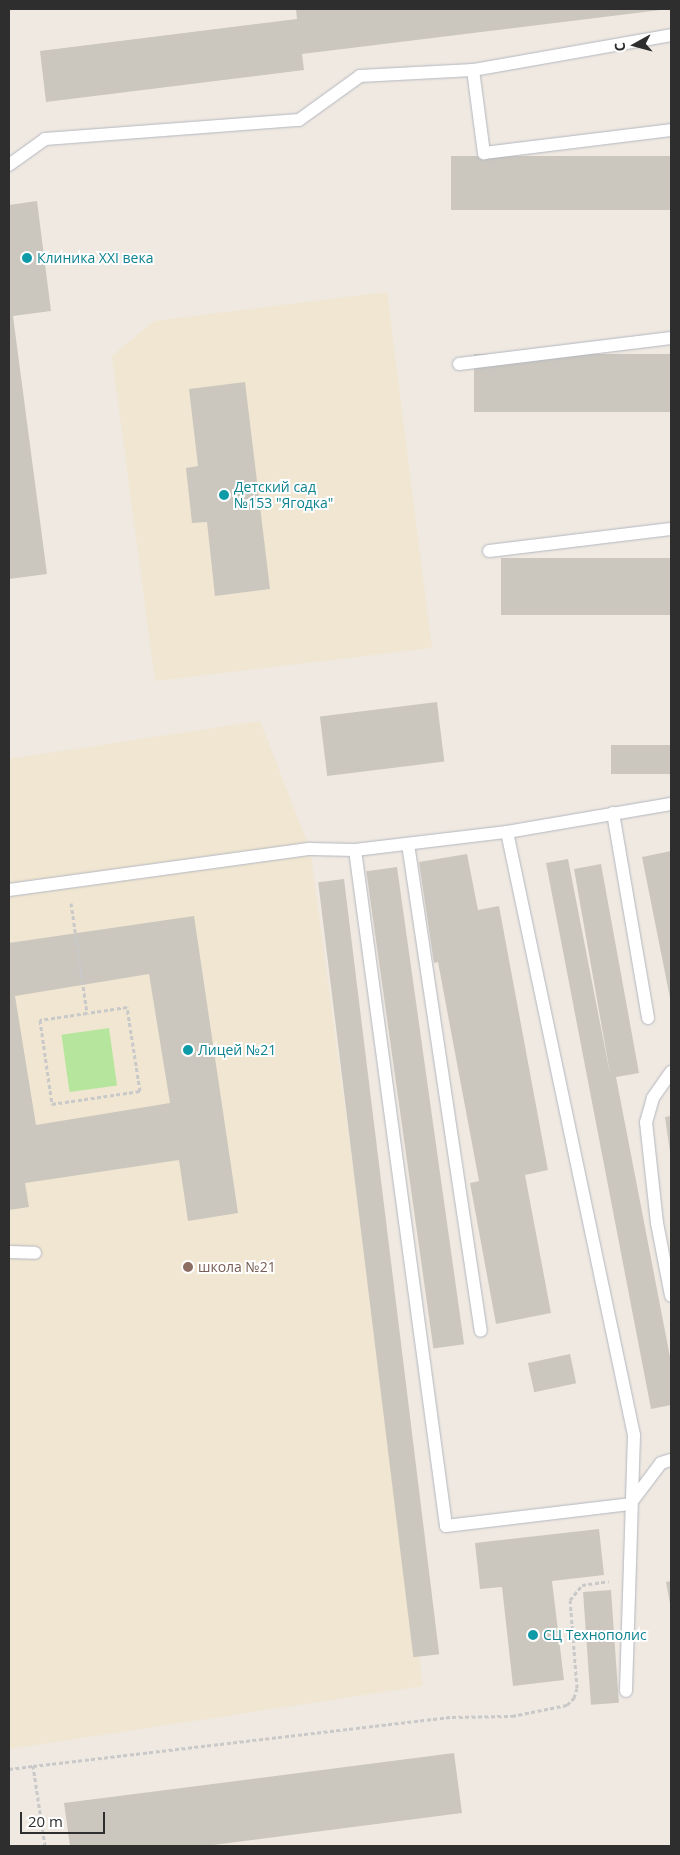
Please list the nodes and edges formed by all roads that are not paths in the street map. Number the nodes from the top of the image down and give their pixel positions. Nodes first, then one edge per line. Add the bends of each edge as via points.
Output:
1 (671, 35) edge
2 (473, 70) junction
3 (671, 130) edge
4 (9, 165) edge
5 (671, 338) edge
6 (459, 364) dead end
7 (671, 530) edge
8 (489, 551) dead end
9 (671, 804) edge
10 (613, 813) junction
11 (507, 832) junction
12 (408, 844) junction
13 (356, 850) junction
14 (9, 890) edge
15 (648, 1018) dead end
16 (671, 1072) edge
17 (9, 1252) edge
18 (35, 1253) dead end
19 (671, 1296) edge
20 (480, 1331) dead end
21 (671, 1460) edge
22 (630, 1504) junction
23 (626, 1691) dead end

1 - 2 lane
2 - 3 lane via 484,153
2 - 4 lane via 360,76 299,120 45,139
5 - 6 lane
7 - 8 lane
9 - 10 lane
10 - 11 lane
10 - 15 lane
11 - 12 lane
11 - 22 lane via 634,1435
12 - 13 lane
12 - 20 lane
13 - 14 lane via 310,849
13 - 22 lane via 446,1526
16 - 19 lane via 653,1098 646,1122 657,1223
17 - 18 lane
21 - 22 lane via 661,1463
22 - 23 lane

